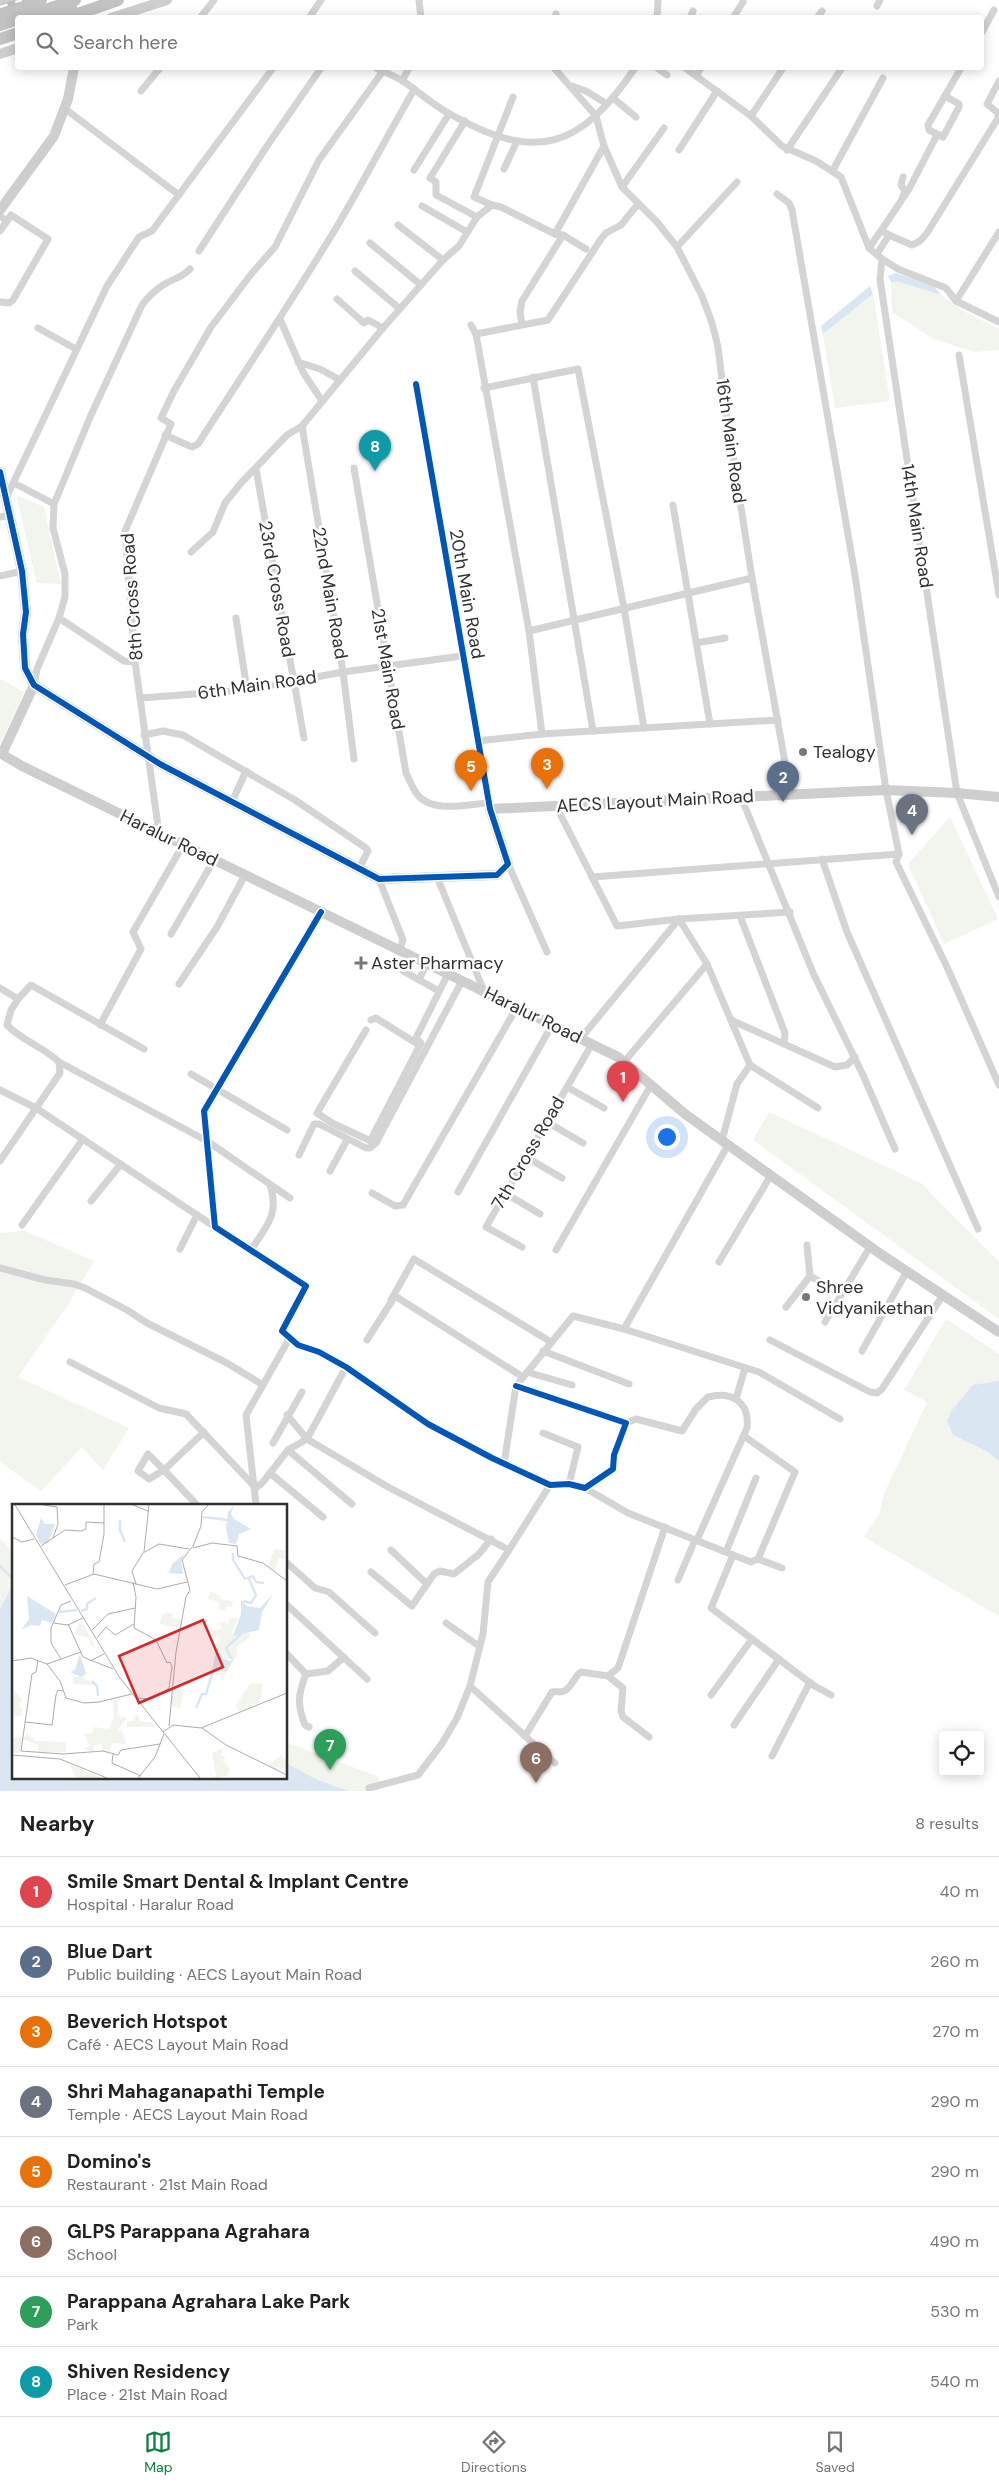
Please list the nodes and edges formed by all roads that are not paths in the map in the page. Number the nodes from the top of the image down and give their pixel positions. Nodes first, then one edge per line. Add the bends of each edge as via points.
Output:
1 (14, 0) edge
2 (41, 0) edge
3 (75, 0) edge
4 (103, 0) edge
5 (118, 0) edge
6 (167, 0) edge
7 (214, 0) edge
8 (321, 0) edge
9 (419, 0) edge
10 (658, 0) edge
11 (664, 0) edge
12 (743, 2) dead end
13 (0, 5) edge
14 (994, 10) dead end
15 (0, 14) edge
16 (31, 15) edge
17 (59, 15) edge
18 (75, 15) edge
19 (120, 15) edge
20 (202, 15) edge
21 (311, 15) edge
22 (421, 15) edge
23 (657, 15) edge
24 (735, 15) edge
25 (15, 20) edge
26 (0, 25) edge
27 (984, 28) edge
28 (15, 29) edge
29 (0, 34) edge
30 (15, 34) edge
31 (0, 39) edge
32 (15, 49) edge
33 (0, 54) edge
34 (74, 70) edge
35 (158, 70) edge
36 (272, 70) edge
37 (320, 70) edge
38 (380, 70) edge
39 (408, 70) edge
40 (556, 70) edge
41 (633, 70) edge
42 (660, 70) edge
43 (688, 70) edge
44 (700, 70) edge
45 (782, 70) edge
46 (841, 70) edge
47 (960, 70) edge
48 (383, 72) junction
49 (667, 75) dead end
50 (696, 76) junction
51 (883, 78) dead end
52 (402, 81) junction
53 (999, 81) edge
54 (570, 86) junction
55 (414, 90) junction
56 (141, 91) dead end
57 (717, 91) junction
58 (945, 96) junction
59 (513, 97) dead end
60 (610, 101) junction
61 (64, 108) junction
62 (449, 114) junction
63 (596, 116) junction
64 (751, 116) junction
65 (636, 117) dead end
66 (465, 122) junction
67 (664, 128) dead end
68 (937, 136) junction
69 (499, 137) junction
70 (516, 142) junction
71 (604, 146) junction
72 (680, 150) dead end
73 (787, 150) junction
74 (414, 170) dead end
75 (504, 170) dead end
76 (834, 170) junction
77 (903, 176) dead end
78 (737, 182) dead end
79 (622, 187) junction
80 (777, 194) dead end
81 (179, 195) junction
82 (901, 201) junction
83 (638, 204) junction
84 (492, 205) junction
85 (422, 206) dead end
86 (0, 210) edge
87 (0, 216) edge
88 (477, 217) junction
89 (7, 221) junction
90 (398, 226) dead end
91 (0, 231) edge
92 (881, 231) junction
93 (467, 232) junction
94 (999, 232) edge
95 (555, 234) junction
96 (563, 235) junction
97 (889, 235) junction
98 (370, 244) dead end
99 (677, 247) junction
100 (869, 248) junction
101 (586, 249) dead end
102 (198, 251) dead end
103 (879, 257) junction
104 (443, 260) junction
105 (190, 269) dead end
106 (355, 272) dead end
107 (421, 286) junction
108 (337, 299) dead end
109 (956, 301) junction
110 (0, 302) edge
111 (400, 309) junction
112 (280, 319) junction
113 (999, 322) edge
114 (522, 324) junction
115 (471, 325) dead end
116 (38, 328) dead end
117 (383, 328) junction
118 (476, 334) junction
119 (76, 348) junction
120 (959, 356) dead end
121 (298, 362) junction
122 (533, 377) junction
123 (340, 380) junction
124 (416, 384) dead end
125 (484, 388) junction
126 (322, 401) junction
127 (302, 426) junction
128 (166, 436) junction
129 (354, 468) dead end
130 (256, 469) junction
131 (0, 472) edge
132 (14, 483) junction
133 (6, 498) junction
134 (54, 504) junction
135 (673, 506) dead end
136 (5, 516) edge
137 (191, 552) dead end
138 (22, 571) junction
139 (0, 576) edge
140 (752, 578) junction
141 (687, 593) junction
142 (999, 595) edge
143 (624, 608) junction
144 (59, 618) junction
145 (236, 618) dead end
146 (576, 619) junction
147 (529, 630) junction
148 (725, 638) dead end
149 (696, 643) junction
150 (462, 656) junction
151 (135, 662) junction
152 (387, 666) junction
153 (343, 672) junction
154 (293, 681) junction
155 (34, 685) junction
156 (247, 690) junction
157 (141, 698) junction
158 (778, 720) junction
159 (710, 724) junction
160 (644, 728) junction
161 (593, 731) junction
162 (542, 734) junction
163 (144, 735) junction
164 (304, 738) dead end
165 (477, 741) junction
166 (1, 753) edge
167 (148, 756) junction
168 (354, 759) dead end
169 (246, 771) junction
170 (886, 790) junction
171 (957, 792) junction
172 (791, 796) junction
173 (741, 797) junction
174 (999, 797) edge
175 (232, 802) junction
176 (489, 806) junction
177 (556, 806) junction
178 (159, 833) junction
179 (183, 845) junction
180 (899, 854) junction
181 (822, 859) junction
182 (214, 860) junction
183 (768, 862) junction
184 (508, 864) junction
185 (359, 868) junction
186 (245, 875) junction
187 (592, 876) junction
188 (437, 877) junction
189 (379, 879) junction
190 (999, 897) edge
191 (321, 912) junction
192 (790, 912) junction
193 (740, 916) junction
194 (679, 919) junction
195 (171, 934) dead end
196 (399, 952) junction
197 (547, 952) dead end
198 (426, 963) junction
199 (707, 964) junction
200 (402, 971) dead end
201 (448, 974) junction
202 (418, 980) junction
203 (462, 981) junction
204 (179, 984) dead end
205 (0, 988) edge
206 (439, 991) junction
207 (484, 991) junction
208 (18, 998) junction
209 (517, 1007) junction
210 (371, 1020) dead end
211 (731, 1020) junction
212 (100, 1024) junction
213 (552, 1024) junction
214 (366, 1030) dead end
215 (580, 1038) junction
216 (592, 1044) junction
217 (784, 1044) junction
218 (420, 1045) junction
219 (144, 1049) dead end
220 (855, 1057) junction
221 (59, 1062) junction
222 (624, 1062) junction
223 (750, 1065) junction
224 (191, 1074) dead end
225 (999, 1085) edge
226 (651, 1086) junction
227 (567, 1087) junction
228 (218, 1089) junction
229 (0, 1090) edge
230 (36, 1108) junction
231 (604, 1108) dead end
232 (818, 1108) dead end
233 (546, 1122) junction
234 (287, 1130) dead end
235 (83, 1139) junction
236 (347, 1140) junction
237 (207, 1141) junction
238 (373, 1142) junction
239 (725, 1142) junction
240 (583, 1143) dead end
241 (895, 1149) dead end
242 (299, 1155) dead end
243 (526, 1157) junction
244 (0, 1161) edge
245 (121, 1164) junction
246 (330, 1171) dead end
247 (771, 1175) junction
248 (562, 1178) dead end
249 (270, 1185) junction
250 (458, 1192) dead end
251 (372, 1193) dead end
252 (505, 1193) junction
253 (290, 1198) dead end
254 (91, 1200) dead end
255 (540, 1214) dead end
256 (197, 1215) junction
257 (22, 1225) dead end
258 (216, 1227) junction
259 (978, 1229) dead end
260 (807, 1245) dead end
261 (522, 1247) dead end
262 (870, 1247) junction
263 (180, 1249) dead end
264 (251, 1250) junction
265 (556, 1250) dead end
266 (719, 1262) dead end
267 (0, 1268) edge
268 (907, 1271) junction
269 (810, 1276) junction
270 (842, 1294) junction
271 (943, 1296) junction
272 (391, 1300) junction
273 (786, 1307) dead end
274 (825, 1322) dead end
275 (624, 1329) junction
276 (999, 1332) edge
277 (289, 1339) junction
278 (367, 1340) dead end
279 (770, 1340) dead end
280 (550, 1342) junction
281 (543, 1351) junction
282 (862, 1351) dead end
283 (70, 1362) dead end
284 (346, 1368) junction
285 (745, 1368) junction
286 (525, 1375) junction
287 (629, 1384) dead end
288 (263, 1385) junction
289 (572, 1385) dead end
290 (516, 1386) junction
291 (302, 1392) dead end
292 (736, 1399) junction
293 (287, 1415) junction
294 (840, 1419) dead end
295 (626, 1423) junction
296 (204, 1432) junction
297 (543, 1433) dead end
298 (744, 1436) junction
299 (307, 1438) junction
300 (272, 1443) dead end
301 (288, 1450) junction
302 (504, 1464) junction
303 (270, 1473) junction
304 (756, 1478) dead end
305 (570, 1484) junction
306 (550, 1485) junction
307 (256, 1488) junction
308 (585, 1488) junction
309 (196, 1504) edge
310 (256, 1504) edge
311 (352, 1504) dead end
312 (323, 1516) dead end
313 (664, 1528) junction
314 (491, 1539) junction
315 (696, 1540) junction
316 (391, 1550) dead end
317 (508, 1550) junction
318 (729, 1553) junction
319 (758, 1560) junction
320 (288, 1564) edge
321 (782, 1568) dead end
322 (371, 1572) dead end
323 (678, 1580) dead end
324 (427, 1584) junction
325 (288, 1606) edge
326 (446, 1622) dead end
327 (375, 1633) dead end
328 (752, 1639) junction
329 (479, 1646) junction
330 (288, 1655) edge
331 (344, 1657) junction
332 (780, 1659) junction
333 (306, 1674) junction
334 (608, 1676) junction
335 (368, 1679) dead end
336 (810, 1682) junction
337 (470, 1686) junction
338 (710, 1695) dead end
339 (831, 1695) dead end
340 (734, 1725) dead end
341 (309, 1727) dead end
342 (525, 1736) junction
343 (649, 1737) dead end
344 (772, 1756) dead end
345 (555, 1763) dead end
346 (369, 1788) dead end

1 - 13 street
2 - 15 highway
3 - 16 highway
4 - 17 highway
5 - 18 highway
6 - 19 street
7 - 20 street
8 - 21 street
9 - 22 street
10 - 23 street
11 - 23 street
12 - 24 street
14 - 27 street
25 - 26 highway
28 - 29 highway
30 - 31 highway
32 - 33 street
34 - 61 street
35 - 56 street
36 - 81 street
37 - 102 street
38 - 48 street
39 - 52 street
40 - 54 street
41 - 60 street
42 - 49 street
43 - 50 street
44 - 50 street
45 - 64 street
46 - 73 street
47 - 58 street
48 - 52 street
48 - 128 street via 319,160 275,247 211,327 161,418 171,424
50 - 57 street
51 - 76 street
52 - 55 street
53 - 97 street via 987,104 998,113 998,118 924,237 912,245
54 - 60 street
54 - 63 street
55 - 62 street
55 - 112 street via 340,222
57 - 64 street
57 - 72 street
58 - 68 street via 928,125
58 - 68 street via 959,107 943,137
59 - 69 street
60 - 63 street
60 - 65 street
61 - 81 street
61 - 86 street via 54,136
62 - 66 street
62 - 74 street
63 - 70 street via 559,139 541,143
63 - 71 street, 16th Main Road
64 - 73 street
66 - 69 street
66 - 88 street via 430,178 436,182 436,195
67 - 79 street
68 - 82 street
69 - 70 street
69 - 84 street via 474,197
70 - 75 street
71 - 79 street, 16th Main Road
71 - 95 street
73 - 76 street
76 - 100 street via 845,184
77 - 82 street via 901,185 905,191
78 - 99 street
79 - 83 street, 16th Main Road
80 - 170 street via 789,203 792,210 816,341
81 - 119 street via 152,231 139,237 107,286
82 - 92 street
83 - 99 street, 16th Main Road
83 - 114 street via 621,225 606,233 548,320
84 - 88 street
84 - 95 street
85 - 93 street
87 - 89 street
88 - 93 street
89 - 91 street
89 - 110 street via 11,215 48,239 13,300
90 - 104 street
92 - 97 street
92 - 100 street
93 - 104 street via 459,246
94 - 109 street
95 - 96 street
96 - 101 street
96 - 114 street via 522,301
97 - 103 street
98 - 107 street
99 - 140 street, 16th Main Road via 706,305 718,347
100 - 103 street
103 - 109 street via 948,291
103 - 171 street, 14th Main Road
104 - 107 street
105 - 134 street via 181,279 164,284 142,305
106 - 111 street
107 - 111 street
108 - 117 street via 364,323 368,320
109 - 113 street
111 - 117 street
112 - 121 street
112 - 128 street via 198,444 192,446
114 - 118 street
115 - 118 street
116 - 119 street
117 - 123 street
118 - 125 street
119 - 132 street
120 - 142 street
121 - 123 street
121 - 126 street
122 - 125 street
122 - 143 street via 578,369
122 - 146 street
123 - 126 street
124 - 150 street, 20th Main Road
125 - 147 street
126 - 127 street
127 - 130 street via 287,435
127 - 153 street, 22nd Main Road
128 - 151 street, 8th Cross Road via 124,531
129 - 152 street, 21st Main Road
130 - 137 street via 225,503 213,532
130 - 154 street, 23rd Cross Road
131 - 133 street
132 - 133 street
132 - 134 street
133 - 136 street
134 - 144 street via 53,528 65,574 65,597
135 - 141 street
136 - 138 street
138 - 139 street
138 - 155 street via 26,612 24,668
140 - 141 street
140 - 158 street, 16th Main Road
141 - 143 street
141 - 149 street
143 - 146 street
143 - 160 street
144 - 151 street via 124,661
144 - 155 street via 37,669
145 - 156 street
146 - 147 street
146 - 161 street
147 - 162 street
148 - 149 street
149 - 159 street
150 - 152 street, 6th Main Road
150 - 165 street, 20th Main Road
151 - 157 street, 8th Cross Road
152 - 153 street, 6th Main Road
152 - 176 street, 21st Main Road via 406,773 417,795 428,803 446,807
153 - 154 street, 6th Main Road
153 - 168 street, 22nd Main Road
154 - 156 street, 6th Main Road
154 - 164 street, 23rd Cross Road
155 - 166 street
155 - 167 street
156 - 157 street, 6th Main Road
157 - 163 street, 8th Cross Road
158 - 159 street
158 - 172 street, 16th Main Road
159 - 160 street
160 - 161 street
161 - 162 street
162 - 165 street
163 - 167 street, 8th Cross Road
163 - 169 street via 163,731 183,734
165 - 176 street, 20th Main Road
166 - 178 street, Haralur Road
167 - 175 street
167 - 178 street, 8th Cross Road
169 - 175 street
169 - 185 street via 366,848 368,851
170 - 171 street, AECS Layout Main Road
170 - 172 street, AECS Layout Main Road
170 - 180 street
171 - 174 street, AECS Layout Main Road
171 - 190 street, 14th Main Road
172 - 173 street, AECS Layout Main Road
173 - 177 street, AECS Layout Main Road
173 - 183 street
175 - 185 street
176 - 177 street, AECS Layout Main Road
176 - 184 street
177 - 187 street
178 - 179 street, Haralur Road
179 - 182 street, Haralur Road
179 - 212 street via 133,932 141,949
180 - 181 street
180 - 225 street via 896,862
181 - 183 street
181 - 259 street via 847,932
182 - 186 street, Haralur Road
182 - 195 street
183 - 187 street
183 - 192 street
184 - 188 street via 498,875
184 - 197 street
185 - 189 street
186 - 191 street, Haralur Road
186 - 204 street via 217,927
187 - 194 street via 617,926
188 - 189 street
188 - 207 street
189 - 196 street via 403,940
191 - 196 street, Haralur Road
191 - 228 street
192 - 193 street
192 - 220 street via 814,975
193 - 194 street
193 - 217 street via 785,1033
194 - 199 street
194 - 215 street
196 - 198 street, Haralur Road
198 - 201 street, Haralur Road
198 - 202 street
199 - 211 street
199 - 222 street
200 - 202 street
201 - 203 street, Haralur Road
201 - 206 street
202 - 206 street
203 - 207 street, Haralur Road
203 - 238 street
205 - 208 street
206 - 218 street via 416,1038
207 - 209 street, Haralur Road
208 - 212 street via 31,985
208 - 221 street via 8,1025
209 - 213 street, Haralur Road
209 - 251 street via 403,1206 395,1206
210 - 218 street via 376,1018
211 - 217 street
211 - 223 street
212 - 219 street
213 - 215 street, Haralur Road
213 - 250 street
214 - 238 street via 317,1113 332,1124
215 - 216 street, Haralur Road
216 - 222 street, Haralur Road
216 - 227 street, 7th Cross Road
217 - 220 street via 835,1067 847,1065
218 - 238 street
220 - 241 street
221 - 230 street via 60,1073
221 - 237 street
222 - 226 street, Haralur Road
223 - 232 street
223 - 239 street via 737,1084
224 - 228 street
226 - 239 street, Haralur Road
226 - 265 street
227 - 231 street
227 - 233 street, 7th Cross Road
228 - 234 street
228 - 237 street via 204,1111
229 - 230 street
230 - 235 street
230 - 244 street
233 - 240 street
233 - 243 street, 7th Cross Road
235 - 245 street
235 - 257 street
236 - 238 street via 366,1148 370,1148
236 - 242 street via 314,1124
236 - 246 street
237 - 249 street
237 - 258 street
239 - 247 street, Haralur Road
239 - 275 street
243 - 248 street
243 - 252 street, 7th Cross Road
245 - 254 street
245 - 256 street
247 - 262 street, Haralur Road
247 - 266 street
249 - 253 street
249 - 264 street via 275,1203 273,1213
252 - 255 street
252 - 261 street, 7th Cross Road via 486,1227
256 - 258 street
256 - 263 street
258 - 264 street
260 - 269 street
262 - 268 street, Haralur Road
262 - 270 street
264 - 277 street via 306,1286 282,1331
267 - 288 street via 85,1288
268 - 271 street, Haralur Road
268 - 282 street
269 - 270 street
269 - 273 street
270 - 274 street
271 - 276 street, Haralur Road
271 - 279 street via 877,1393
272 - 278 street
272 - 280 street via 414,1259
272 - 286 street via 396,1296 402,1298
275 - 280 street via 573,1316
275 - 285 street
277 - 284 street
277 - 288 street
280 - 281 street
281 - 286 street
281 - 287 street
283 - 296 street via 159,1408 186,1414
284 - 299 street
284 - 302 street via 428,1424
285 - 292 street
285 - 294 street via 771,1377
286 - 289 street
286 - 290 street
288 - 307 street via 246,1415
290 - 295 street
290 - 302 street
291 - 293 street
292 - 295 street via 725,1395 708,1397 682,1431 636,1419
292 - 298 street via 747,1412
293 - 299 street
293 - 300 street
295 - 308 street via 614,1455 613,1469
296 - 307 street
296 - 309 street via 164,1470
297 - 305 street via 578,1447
298 - 315 street
298 - 319 street via 795,1472
299 - 301 street
299 - 314 street via 388,1487
301 - 303 street
301 - 311 street
302 - 306 street
303 - 307 street
303 - 312 street
304 - 318 street
305 - 306 street
305 - 308 street
306 - 317 street
307 - 310 street
308 - 313 street via 628,1513
313 - 315 street
313 - 334 street via 618,1668
314 - 317 street
314 - 324 street via 460,1571 450,1575 434,1574
315 - 318 street
315 - 323 street
316 - 324 street
317 - 329 street via 488,1582
318 - 319 street via 751,1562
318 - 328 street via 711,1608
319 - 321 street
320 - 327 street via 315,1588 329,1592
322 - 324 street via 412,1606
325 - 331 street
326 - 329 street
328 - 332 street
328 - 338 street
329 - 337 street
330 - 333 street
331 - 333 street via 328,1671
331 - 335 street
332 - 336 street
332 - 340 street
333 - 341 street via 298,1694 301,1716
334 - 342 street via 581,1672 567,1690 552,1692
334 - 343 street via 623,1688 623,1717
336 - 339 street
336 - 344 street
337 - 342 street
337 - 346 street via 457,1718 418,1775
342 - 345 street

